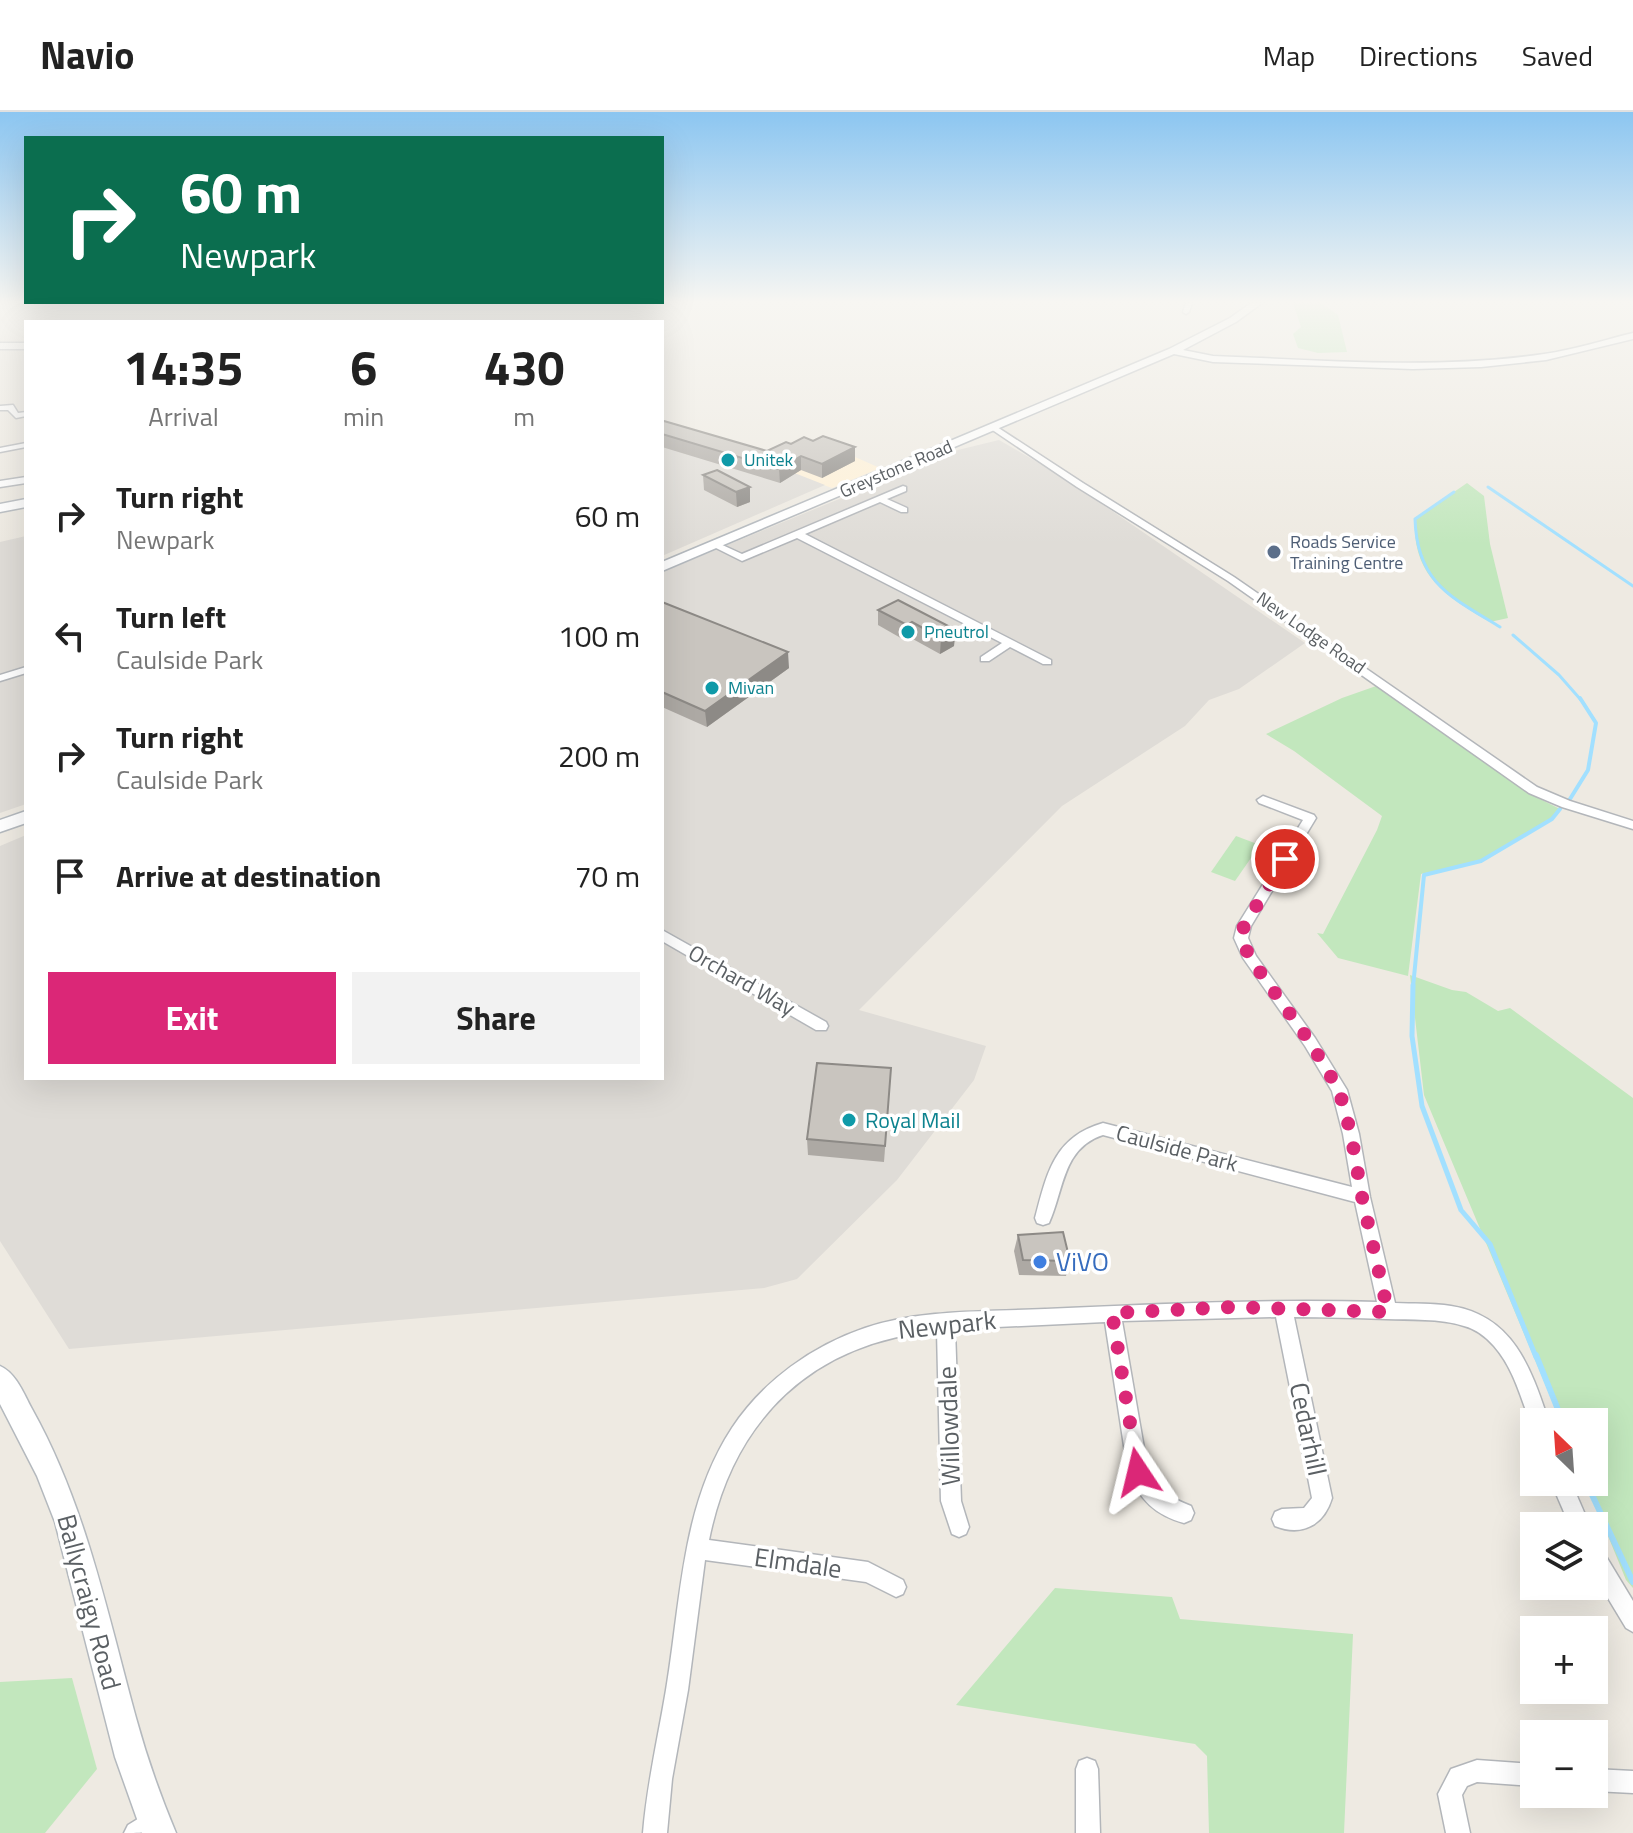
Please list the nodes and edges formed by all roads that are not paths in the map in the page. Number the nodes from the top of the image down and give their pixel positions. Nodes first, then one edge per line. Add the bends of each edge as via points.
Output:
1 (1097, 383) edge
2 (11, 395) dead end
3 (10, 407) junction
4 (0, 408) edge
5 (24, 414) edge
6 (994, 427) junction
7 (24, 445) edge
8 (0, 450) edge
9 (20, 478) edge
10 (0, 484) edge
11 (903, 489) dead end
12 (880, 499) junction
13 (24, 503) edge
14 (0, 508) edge
15 (904, 510) dead end
16 (797, 534) junction
17 (715, 545) junction
18 (664, 566) edge
19 (1009, 643) junction
20 (985, 659) dead end
21 (1047, 662) dead end
22 (24, 671) edge
23 (0, 678) edge
24 (1263, 800) dead end
25 (24, 818) edge
26 (1633, 825) edge
27 (0, 826) edge
28 (664, 936) edge
29 (821, 1026) dead end
30 (1362, 1197) junction
31 (1043, 1218) dead end
32 (1283, 1308) junction
33 (1388, 1312) junction
34 (1112, 1313) junction
35 (946, 1324) junction
36 (0, 1379) edge
37 (1535, 1408) edge
38 (1184, 1513) dead end
39 (1282, 1519) dead end
40 (959, 1527) dead end
41 (697, 1549) junction
42 (1608, 1579) edge
43 (896, 1587) dead end
44 (1633, 1621) edge
45 (1087, 1769) dead end
46 (1520, 1774) edge
47 (1608, 1781) edge
48 (1633, 1782) edge
49 (150, 1829) edge
50 (655, 1833) edge
51 (1088, 1833) edge
52 (1458, 1833) edge

1 - 6 main road, Greystone Road
2 - 3 street
3 - 4 street
3 - 5 street via 16,416
6 - 17 main road, Greystone Road
6 - 26 street, New Lodge Road via 1231,579 1533,790
7 - 8 street
9 - 10 street
11 - 12 street
12 - 15 street
12 - 16 street
13 - 14 main road
16 - 17 street via 742,558
16 - 19 street
17 - 18 main road, Greystone Road
19 - 20 street
19 - 21 street
22 - 23 street
24 - 30 street via 1310,818 1241,938 1339,1090
25 - 27 main road
28 - 29 street, Orchard Way
30 - 31 street, Caulside Park via 1103,1129 1089,1133 1059,1165
30 - 33 street
32 - 33 street, Newpark
32 - 34 street, Newpark
32 - 39 street, Cedarhill via 1322,1498 1312,1516
33 - 37 street, Newpark via 1464,1316 1487,1327 1518,1362
34 - 35 street, Newpark
34 - 38 street via 1138,1472 1158,1502
35 - 40 street, Willowdale via 951,1501
35 - 41 street, Newpark via 869,1335 810,1363 783,1383 751,1417 730,1450
36 - 49 main road, Ballycraigy Road via 50,1471 69,1522
41 - 43 street, Elmdale via 868,1572
41 - 50 street, Newpark
42 - 44 street
45 - 51 street
46 - 52 street via 1477,1771 1459,1777 1450,1794
47 - 48 street

